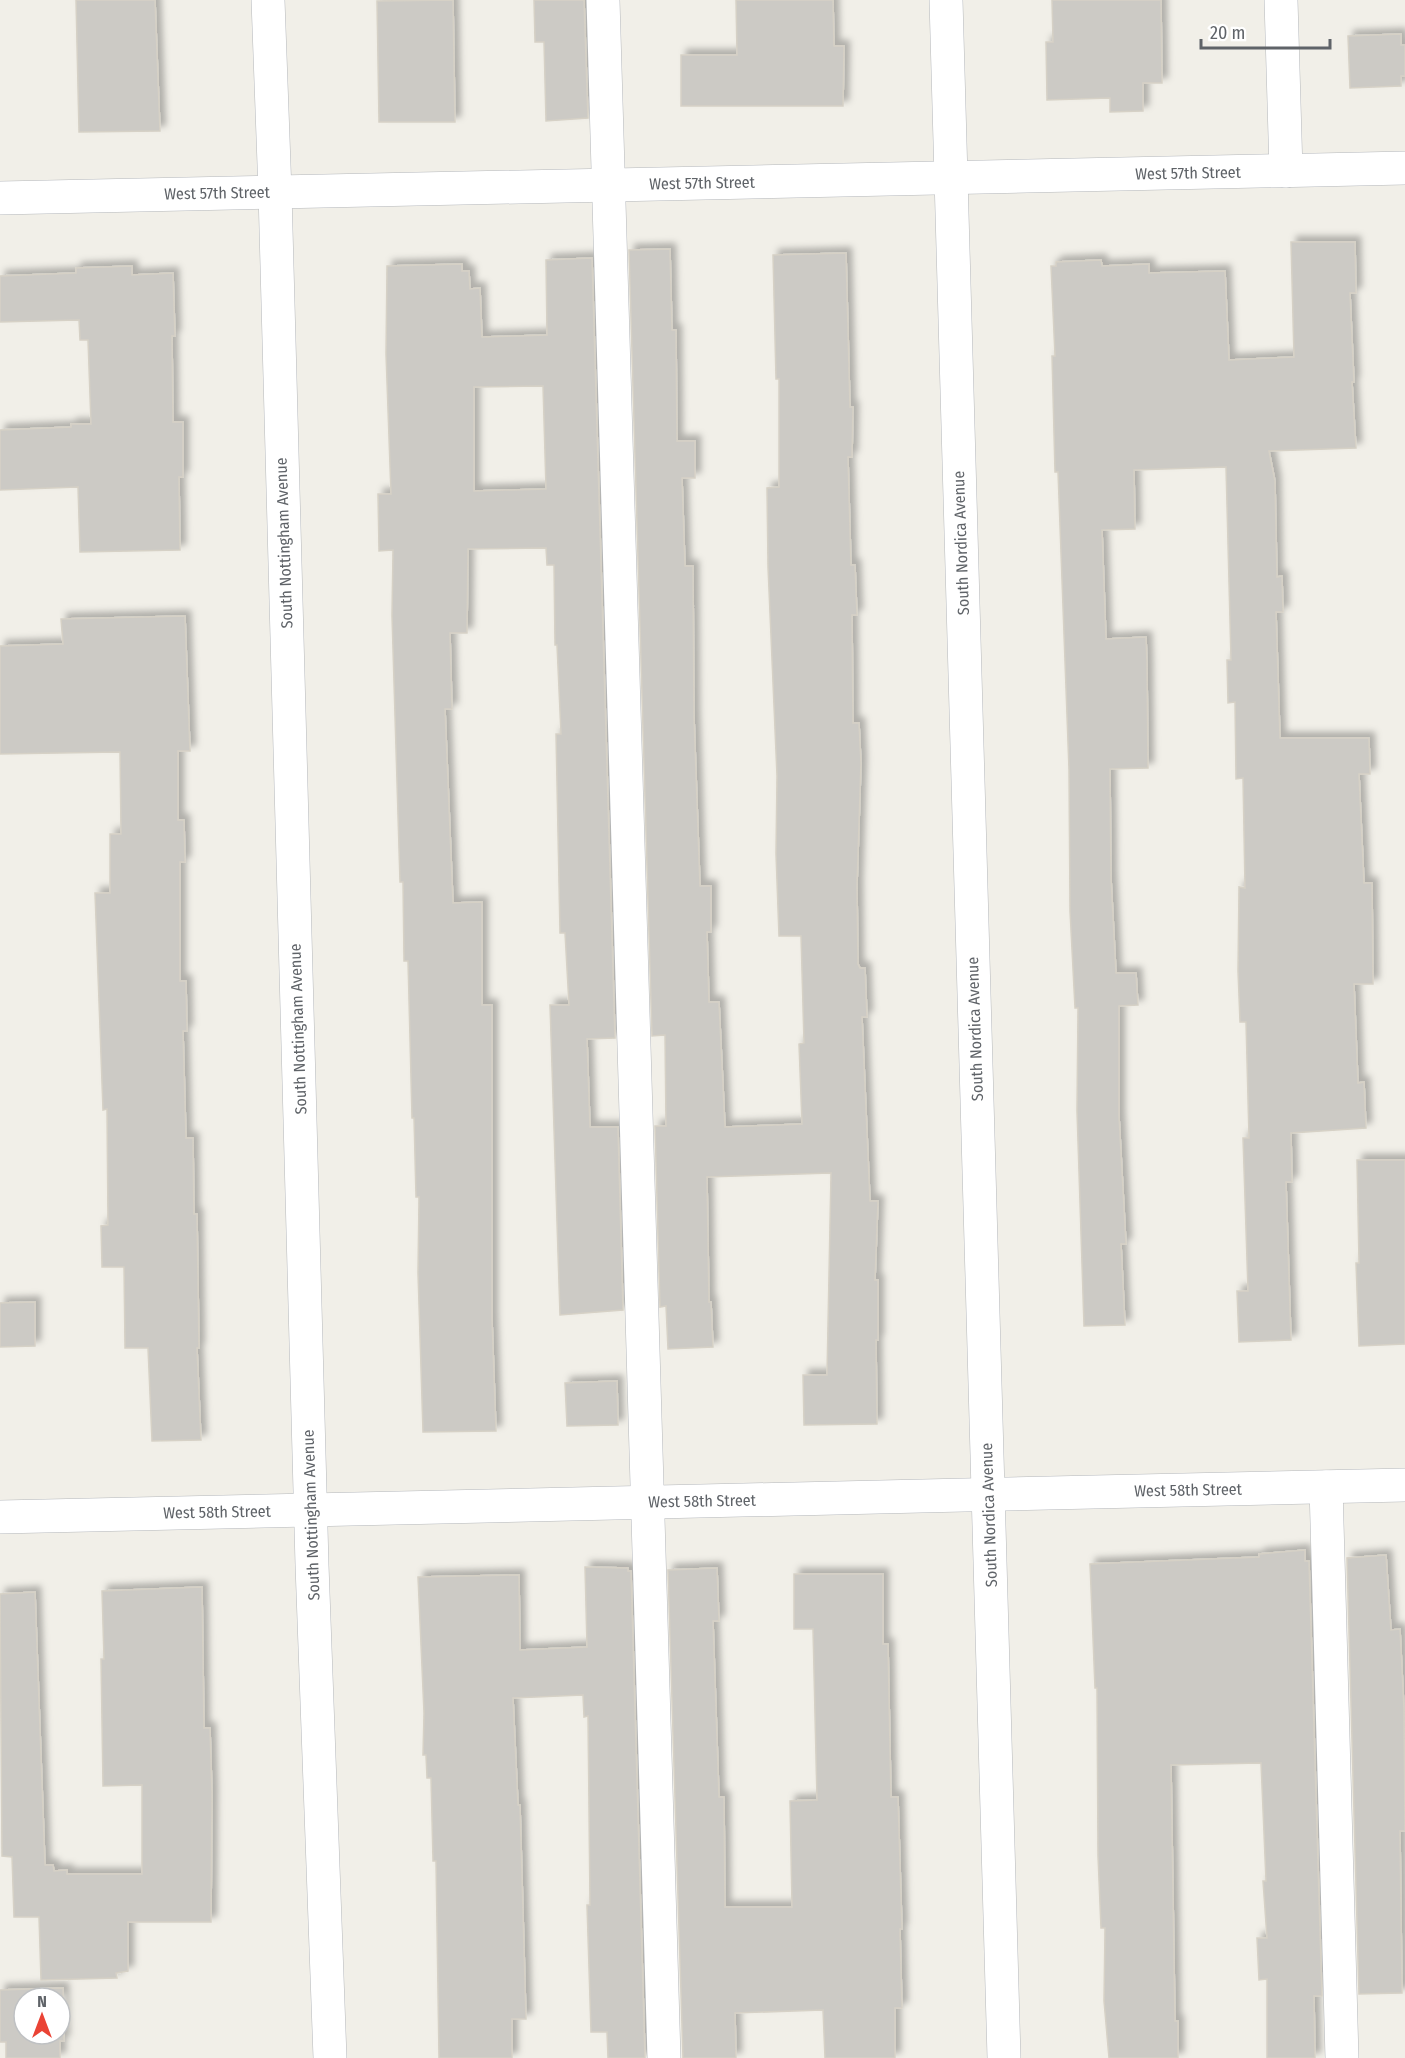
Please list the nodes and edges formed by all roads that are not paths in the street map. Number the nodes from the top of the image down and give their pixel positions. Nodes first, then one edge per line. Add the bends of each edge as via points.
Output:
1 (268, 0) edge
2 (603, 0) edge
3 (946, 0) edge
4 (1281, 0) edge
5 (1405, 168) edge
6 (1286, 171) junction
7 (951, 178) junction
8 (609, 185) junction
9 (275, 192) junction
10 (0, 198) edge
11 (1405, 1485) edge
12 (1326, 1487) junction
13 (988, 1494) junction
14 (647, 1502) junction
15 (311, 1510) junction
16 (0, 1517) edge
17 (330, 2058) edge
18 (663, 2058) edge
19 (1004, 2058) edge
20 (1342, 2058) edge

1 - 9 street, South Nottingham Avenue
2 - 8 street
3 - 7 street, South Nordica Avenue
4 - 6 street
5 - 6 street, West 57th Street
6 - 7 street, West 57th Street
7 - 8 street, West 57th Street
7 - 13 street, South Nordica Avenue
8 - 9 street, West 57th Street
8 - 14 street
9 - 10 street, West 57th Street
9 - 15 street, South Nottingham Avenue
11 - 12 street, West 58th Street
12 - 13 street, West 58th Street
12 - 20 street
13 - 14 street, West 58th Street
13 - 19 street, South Nordica Avenue
14 - 15 street, West 58th Street
14 - 18 street
15 - 16 street, West 58th Street
15 - 17 street, South Nottingham Avenue

